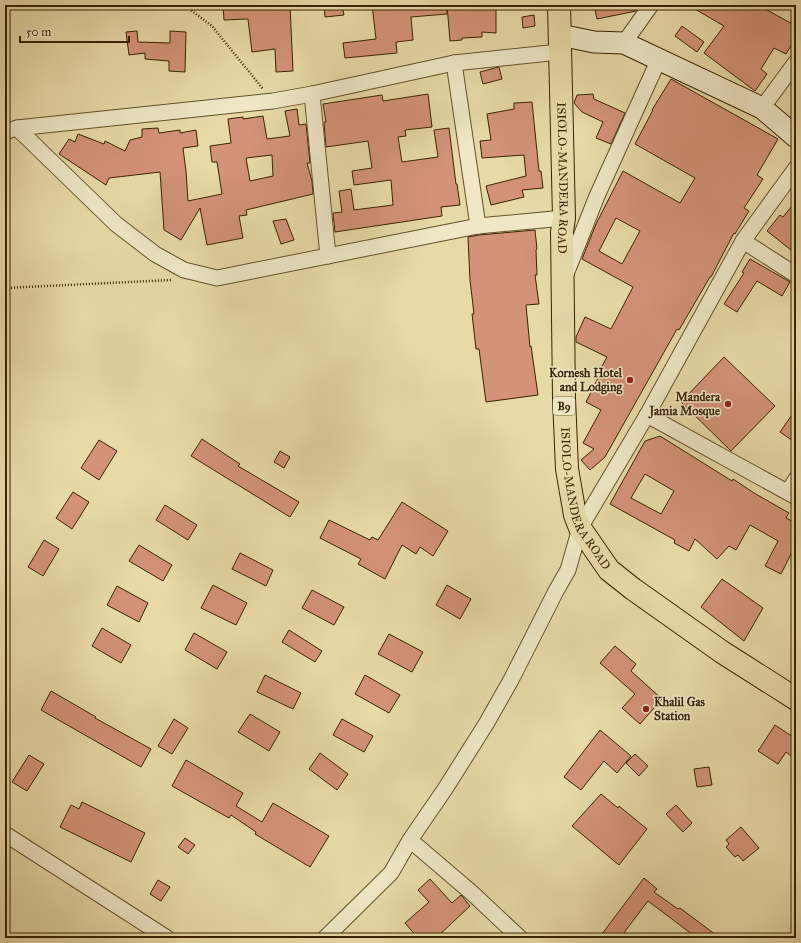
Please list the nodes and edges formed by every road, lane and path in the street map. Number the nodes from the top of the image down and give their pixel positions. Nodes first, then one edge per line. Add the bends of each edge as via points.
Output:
1 (184, 5) edge
2 (559, 5) edge
3 (651, 5) edge
4 (624, 43) junction
5 (560, 44) junction
6 (659, 59) junction
7 (796, 62) edge
8 (454, 63) junction
9 (312, 94) junction
10 (273, 101) junction
11 (762, 108) junction
12 (11, 130) edge
13 (796, 137) edge
14 (796, 168) edge
15 (564, 218) junction
16 (478, 226) junction
17 (743, 241) junction
18 (328, 256) junction
19 (796, 275) edge
20 (171, 280) dead end
21 (563, 283) junction
22 (5, 288) edge
23 (647, 415) junction
24 (796, 479) edge
25 (792, 494) edge
26 (580, 528) junction
27 (796, 699) edge
28 (5, 834) edge
29 (410, 840) junction
30 (167, 938) edge
31 (325, 938) edge
32 (520, 938) edge

1 - 10 path via 212,26
2 - 5 highway, ISIOLO-MANDERA ROAD / B9
3 - 4 street
4 - 5 main road
4 - 6 main road
5 - 8 street
5 - 15 highway, ISIOLO-MANDERA ROAD / B9
6 - 11 main road
6 - 21 street via 598,196
7 - 11 street
8 - 9 street
8 - 16 street
9 - 10 street
9 - 18 street
10 - 12 street
11 - 13 main road
12 - 18 street via 116,224 155,254 184,270 217,278
14 - 17 street
15 - 16 street
15 - 21 highway, ISIOLO-MANDERA ROAD / B9
16 - 18 street
17 - 19 street
17 - 23 street
20 - 22 path
21 - 26 highway, ISIOLO-MANDERA ROAD / B9 via 567,469 575,515
23 - 25 street
23 - 26 street
24 - 25 street
26 - 27 highway, ISIOLO-MANDERA ROAD / B9 via 609,570 633,590 722,652
26 - 29 street via 568,570 511,680 469,751
28 - 30 street
29 - 31 street via 391,873
29 - 32 street

